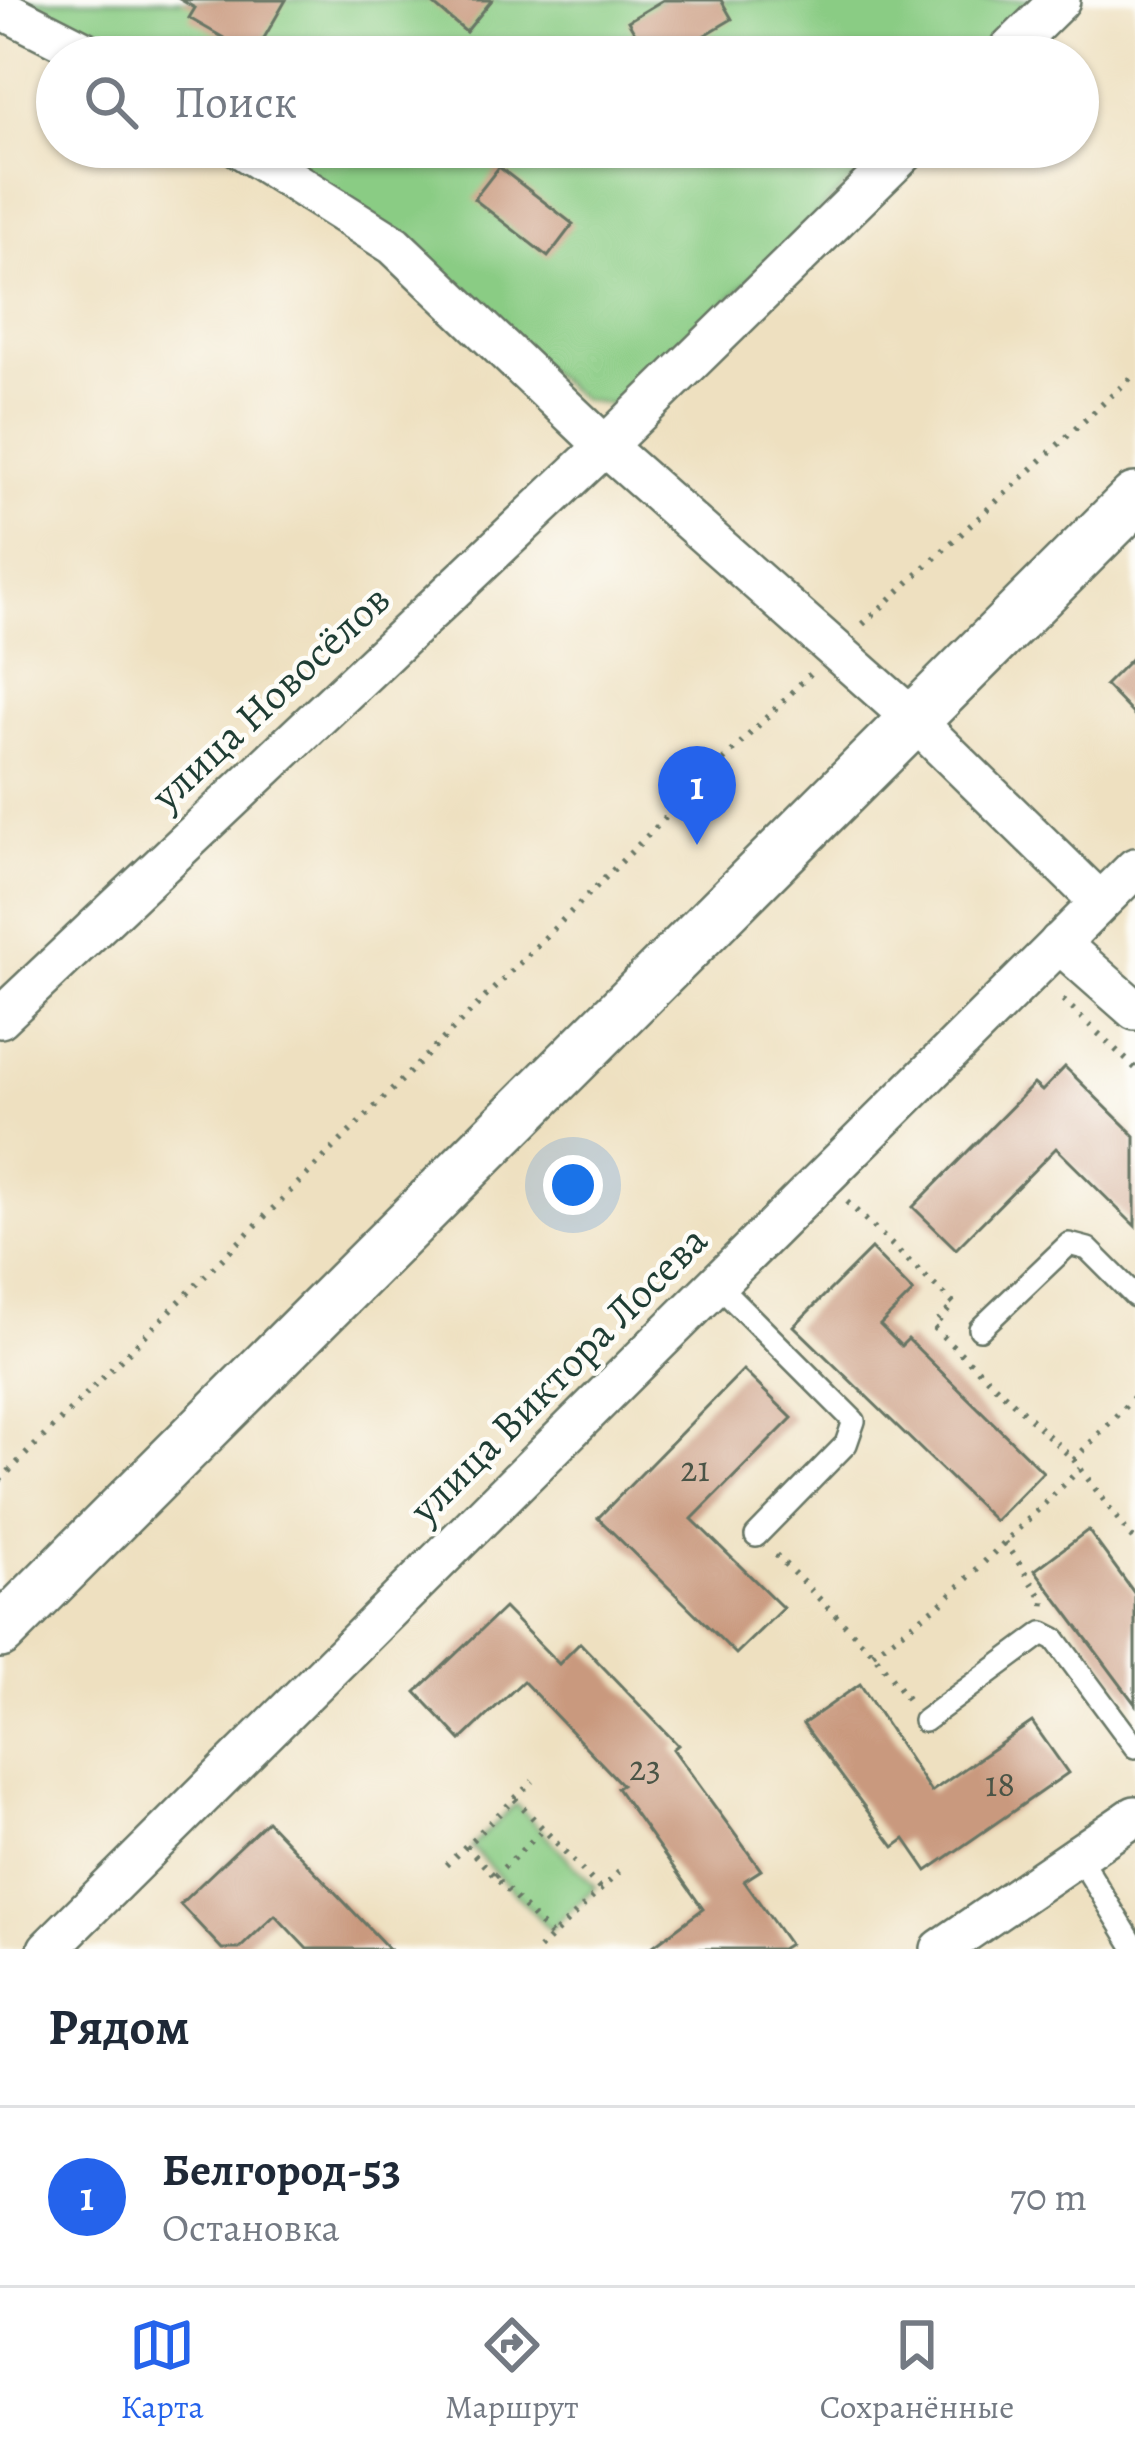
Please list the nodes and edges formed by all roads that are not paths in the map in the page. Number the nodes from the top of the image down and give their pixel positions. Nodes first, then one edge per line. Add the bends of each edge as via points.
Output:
1 (1060, 0) edge
2 (0, 8) edge
3 (55, 36) edge
4 (1023, 36) edge
5 (271, 168) edge
6 (889, 168) edge
7 (605, 446) junction
8 (1135, 499) edge
9 (912, 718) junction
10 (1134, 871) edge
11 (1100, 902) junction
12 (1059, 943) junction
13 (1135, 1010) edge
14 (0, 1018) edge
15 (717, 1284) junction
16 (1135, 1296) edge
17 (980, 1329) dead end
18 (755, 1536) road end
19 (0, 1632) edge
20 (924, 1720) road end
21 (1135, 1747) edge
22 (1135, 1816) edge
23 (1078, 1855) junction
24 (1135, 1948) edge
25 (48, 1949) edge
26 (941, 1949) edge

1 - 4 street
2 - 3 street
5 - 7 street via 394,245
6 - 7 street, улица Новосёлов
7 - 9 street
7 - 14 street, улица Новосёлов
8 - 9 street
9 - 11 street
9 - 19 street
10 - 11 street, улица Виктора Лосева
11 - 12 street, улица Виктора Лосева
12 - 13 street
12 - 15 street, улица Виктора Лосева
15 - 18 lane via 854,1420 846,1444
15 - 25 street, улица Виктора Лосева
16 - 17 lane via 1088,1249 1069,1244
20 - 21 lane via 1043,1634
22 - 23 street
23 - 24 lane
23 - 26 street

